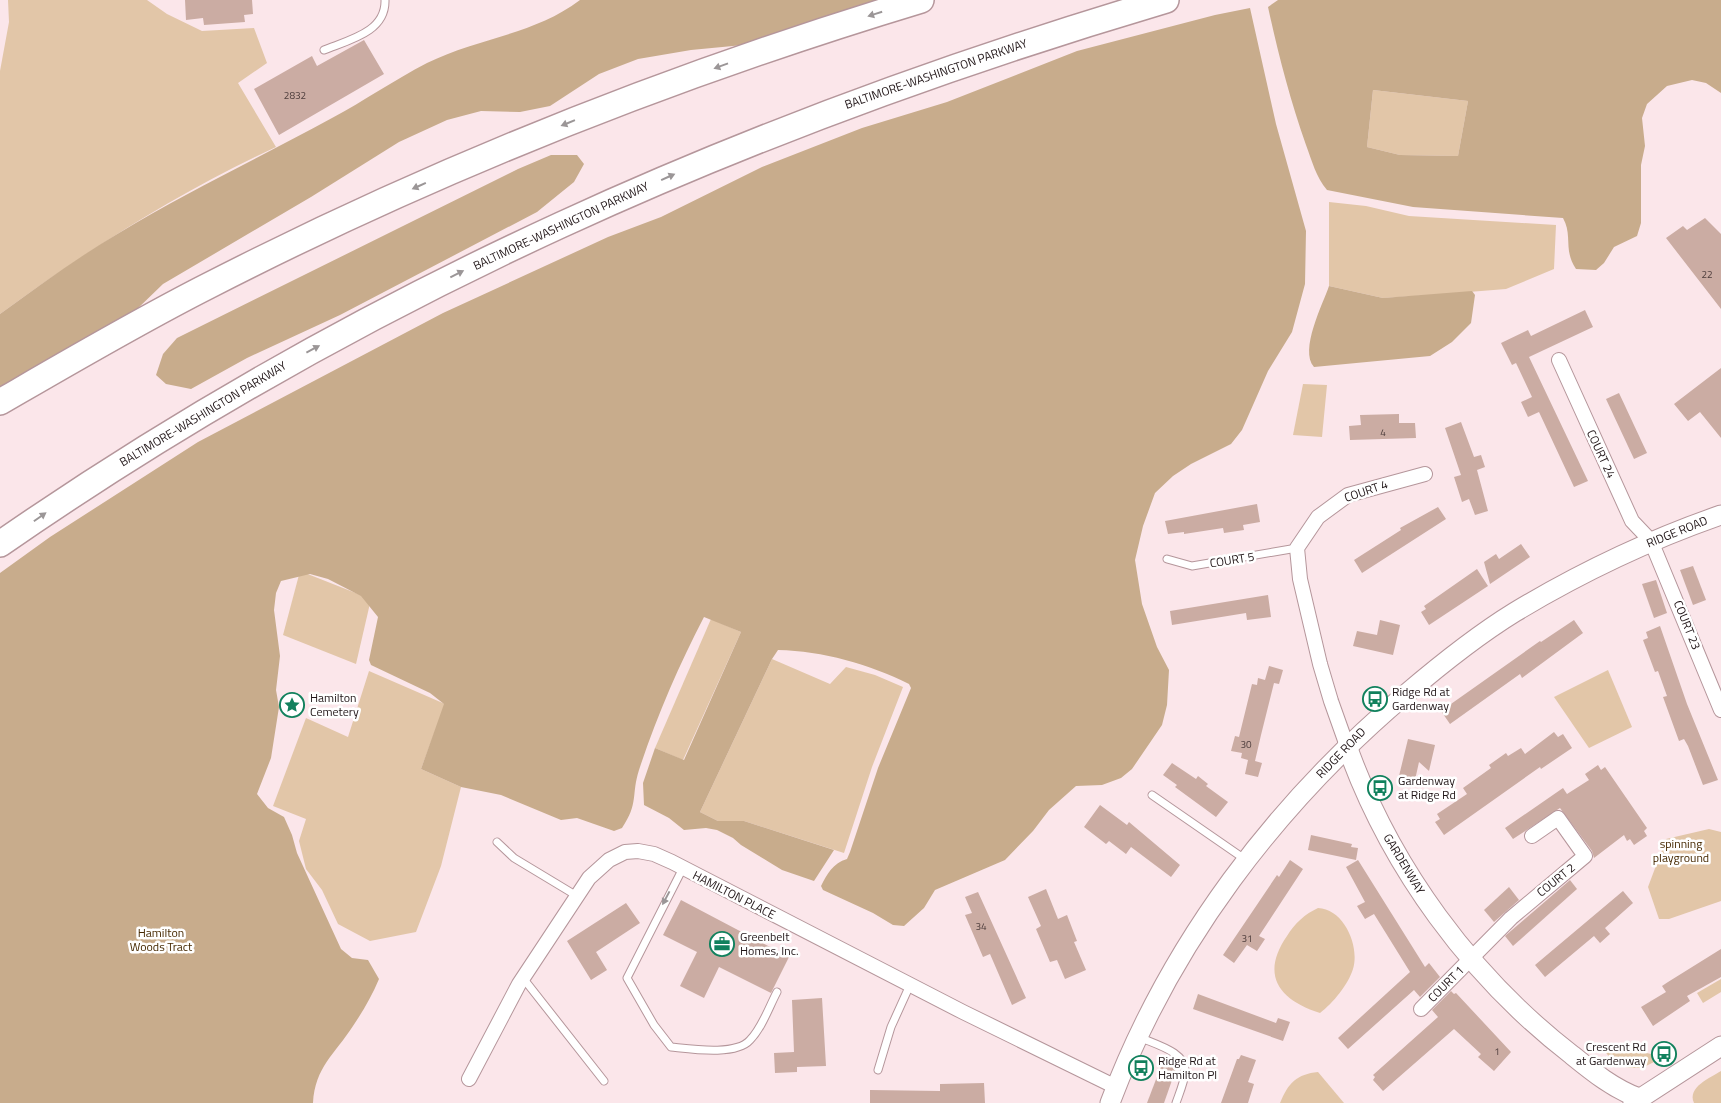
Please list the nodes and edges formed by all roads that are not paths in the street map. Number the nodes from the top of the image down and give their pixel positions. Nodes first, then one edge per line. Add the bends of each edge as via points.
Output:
1 (385, 0) edge
2 (921, 0) edge
3 (1166, 0) edge
4 (324, 50) dead end
5 (1559, 360) dead end
6 (0, 402) edge
7 (1425, 474) dead end
8 (1721, 515) edge
9 (1651, 541) junction
10 (0, 544) edge
11 (1298, 548) junction
12 (1167, 559) dead end
13 (1721, 710) edge
14 (1348, 746) junction
15 (1152, 795) dead end
16 (1532, 836) dead end
17 (497, 842) dead end
18 (1246, 860) junction
19 (682, 868) junction
20 (577, 896) junction
21 (1472, 958) junction
22 (524, 978) junction
23 (910, 985) junction
24 (777, 992) dead end
25 (1421, 1009) dead end
26 (1138, 1037) junction
27 (1721, 1046) edge
28 (878, 1070) dead end
29 (469, 1079) dead end
30 (604, 1081) dead end
31 (1113, 1095) edge
32 (1641, 1101) edge
33 (1176, 1103) edge

1 - 4 lane via 382,18 370,31
2 -> 6 highway via 673,83 481,159 345,219 208,286
10 -> 3 highway, BALTIMORE-WASHINGTON PARKWAY via 154,441 260,378 389,308 582,214 818,116 1038,38
5 - 9 street, COURT 24 via 1632,521
7 - 11 street, COURT 4 via 1348,495 1318,518
8 - 9 street, RIDGE ROAD
9 - 13 street, COURT 23
9 - 14 street, RIDGE ROAD via 1573,579 1473,640
11 - 12 lane, COURT 5 via 1192,566
11 - 14 street, GARDENWAY via 1300,579 1320,664
14 - 18 street, RIDGE ROAD via 1280,818
14 - 21 street, GARDENWAY via 1359,780 1401,859 1446,928
15 - 18 lane
16 - 21 street, COURT 2 via 1558,818 1585,856 1540,892
17 - 20 lane via 514,858
18 - 26 street, RIDGE ROAD via 1184,952
19 - 20 street, HAMILTON PLACE via 654,854 625,852 609,860 589,878
19 - 23 street, HAMILTON PLACE
19 -> 24 lane via 627,978 654,1025 671,1046 698,1050 731,1049 750,1041
20 - 22 street, HAMILTON PLACE
21 - 25 street, COURT 1
21 - 32 street, GARDENWAY via 1493,983 1553,1040 1619,1090
22 - 29 street, HAMILTON PLACE
22 - 30 lane
23 - 28 lane
23 - 31 street, HAMILTON PLACE
26 - 31 street, RIDGE ROAD
26 - 33 lane via 1174,1053 1183,1061 1186,1074
27 - 32 street

